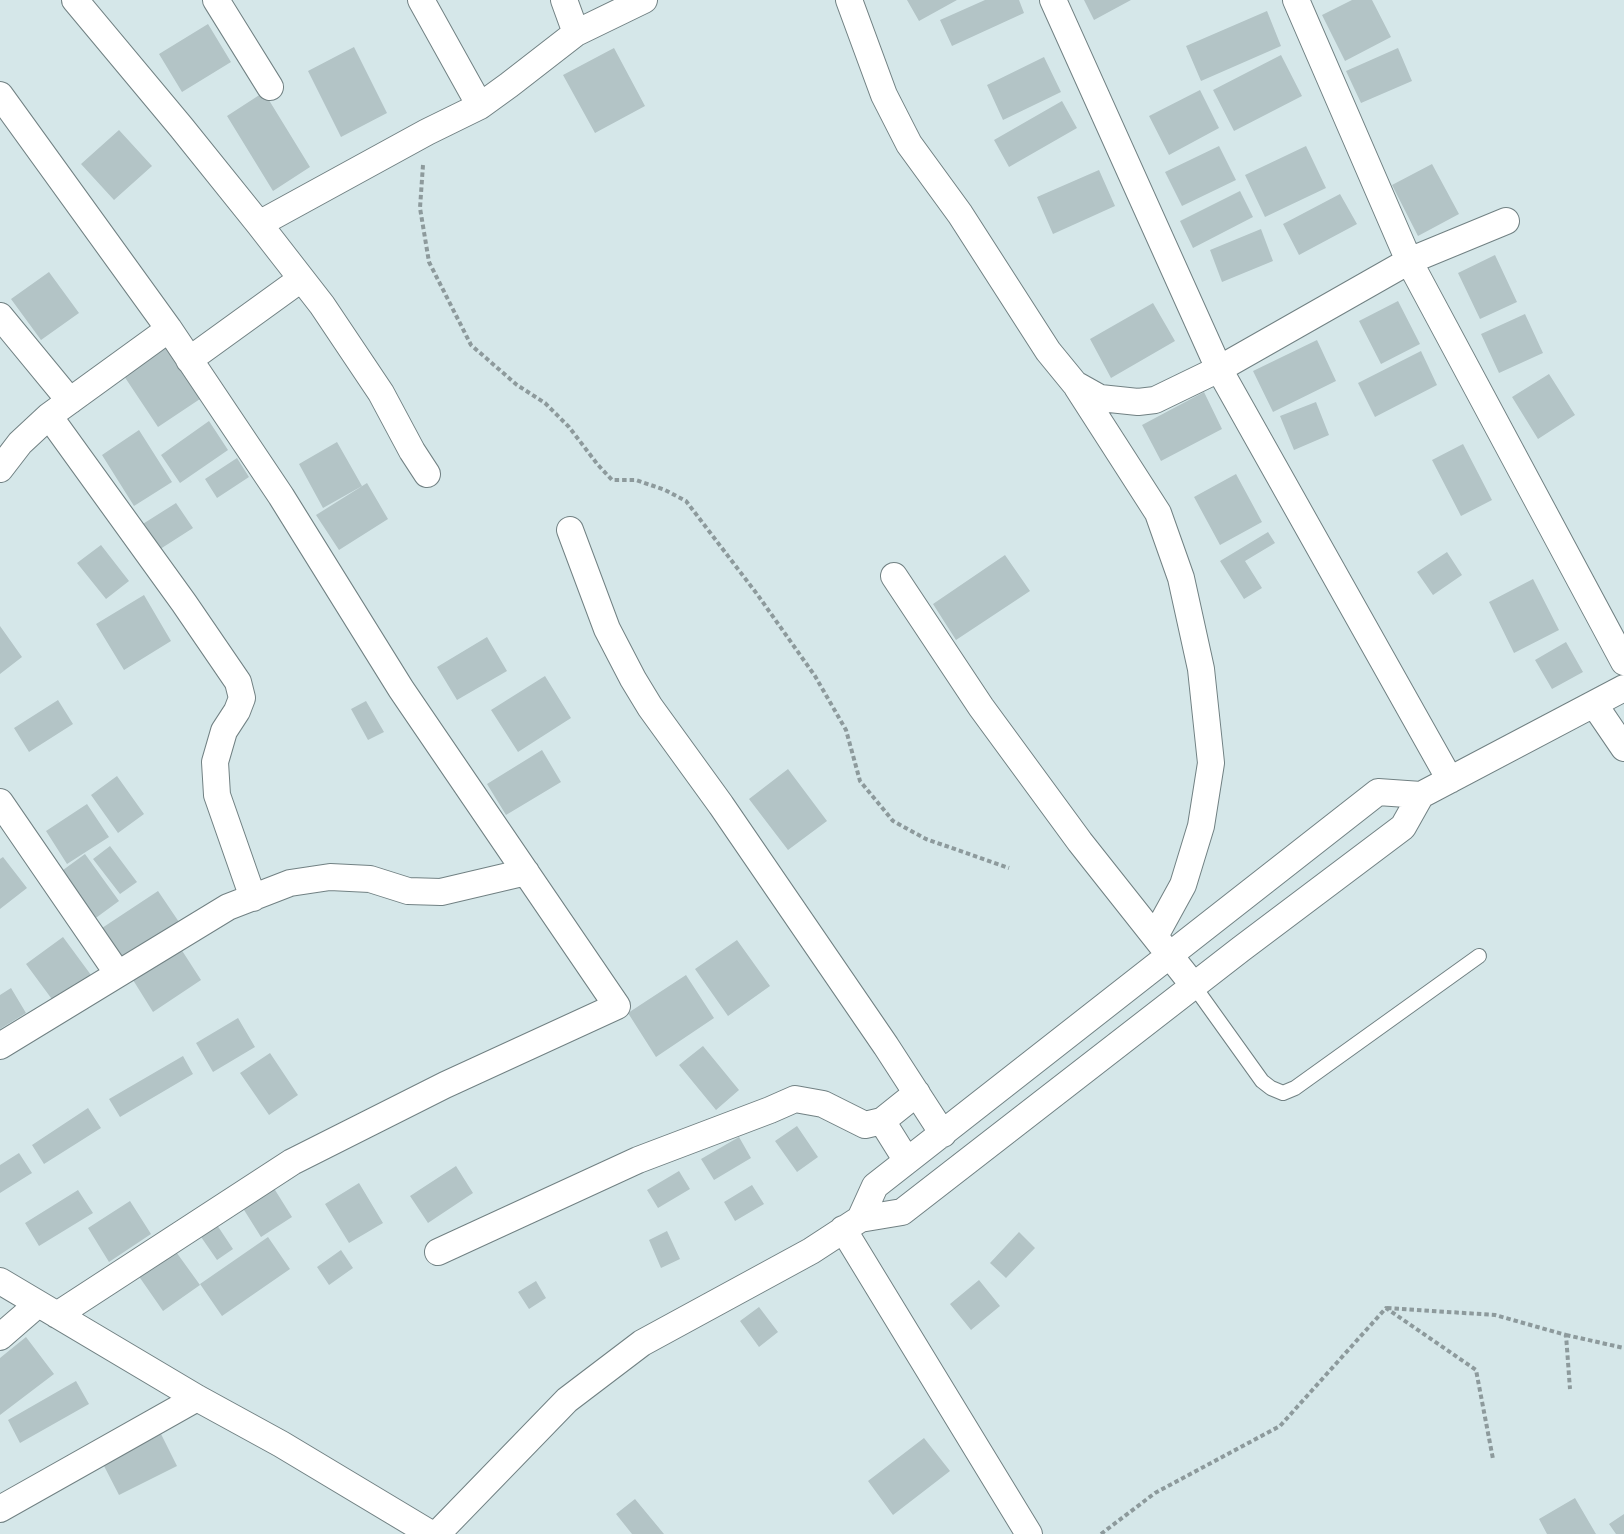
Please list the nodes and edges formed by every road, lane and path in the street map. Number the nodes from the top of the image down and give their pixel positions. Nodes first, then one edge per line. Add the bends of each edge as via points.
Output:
1 (75, 0) edge
2 (216, 0) edge
3 (421, 0) edge
4 (564, 0) edge
5 (644, 0) edge
6 (849, 0) edge
7 (1053, 0) edge
8 (1296, 0) edge
9 (576, 33) junction
10 (270, 87) dead end
11 (0, 95) edge
12 (480, 106) junction
13 (428, 132) junction
14 (1506, 221) dead end
15 (259, 224) junction
16 (1409, 261) junction
17 (301, 279) junction
18 (1, 318) edge
19 (169, 329) junction
20 (189, 360) junction
21 (1219, 369) junction
22 (1075, 384) junction
23 (60, 409) junction
24 (0, 469) edge
25 (427, 474) dead end
26 (570, 530) dead end
27 (894, 576) dead end
28 (1624, 662) edge
29 (1624, 688) edge
30 (1594, 704) junction
31 (1624, 748) edge
32 (1450, 780) junction
33 (1421, 795) junction
34 (0, 802) edge
35 (1009, 868) dead end
36 (526, 872) junction
37 (253, 898) junction
38 (1162, 946) junction
39 (1479, 956) dead end
40 (118, 974) junction
41 (1194, 986) junction
42 (0, 1046) edge
43 (917, 1093) junction
44 (882, 1121) junction
45 (943, 1134) junction
46 (907, 1161) junction
47 (852, 1224) junction
48 (438, 1252) dead end
49 (0, 1281) edge
50 (1386, 1308) junction
51 (47, 1310) junction
52 (1566, 1335) junction
53 (0, 1337) edge
54 (1624, 1348) edge
55 (1570, 1389) dead end
56 (197, 1398) junction
57 (1493, 1459) dead end
58 (0, 1509) edge
59 (431, 1534) edge
60 (437, 1534) edge
61 (1029, 1534) edge
62 (1101, 1534) edge

1 - 15 street
2 - 10 street
3 - 12 street
4 - 9 street
5 - 9 street
6 - 22 street via 884,95 909,144 960,214 1048,351
7 - 21 street
8 - 16 street
9 - 12 street
11 - 19 street
12 - 13 street
13 - 15 street
13 - 35 path via 420,208 429,261 471,345 517,385 545,403 612,480 636,480 686,501 815,676 846,730 860,781 892,821 926,839
14 - 16 street
15 - 17 street
16 - 21 street
16 - 28 street
17 - 20 street
17 - 25 street via 381,393
18 - 23 street
19 - 20 street
19 - 23 street
20 - 36 street via 281,496 401,689
21 - 22 street via 1155,400 1138,402 1100,398
21 - 32 street
22 - 38 street via 1158,513 1181,578 1201,669 1212,764 1203,816
23 - 24 street via 20,443
23 - 37 street via 238,682 242,698 224,731 215,762 217,795
26 - 43 street via 607,629 650,707
27 - 38 street via 981,707
29 - 30 street
30 - 31 street
30 - 32 street
32 - 33 street
33 - 38 street via 1378,792
33 - 41 street via 1403,826
34 - 40 street
36 - 37 street via 441,892 408,891 370,879 330,877 290,883
36 - 51 street via 617,1006 292,1162
37 - 40 street via 228,907
38 - 41 street
38 - 45 street
39 - 41 lane via 1283,1093 1262,1081
40 - 42 street
41 - 47 street via 902,1212
43 - 44 street
43 - 45 street
44 - 46 street
44 - 48 street via 865,1125 823,1104 795,1099 638,1160
45 - 46 street
46 - 47 street via 875,1186
47 - 60 street via 811,1251 642,1343 567,1400
47 - 61 street
49 - 51 street
50 - 52 path via 1496,1315
50 - 57 path via 1476,1370
50 - 62 path via 1280,1426 1155,1493
51 - 53 street
51 - 56 street
52 - 54 path
52 - 55 path
56 - 58 street
56 - 59 street

